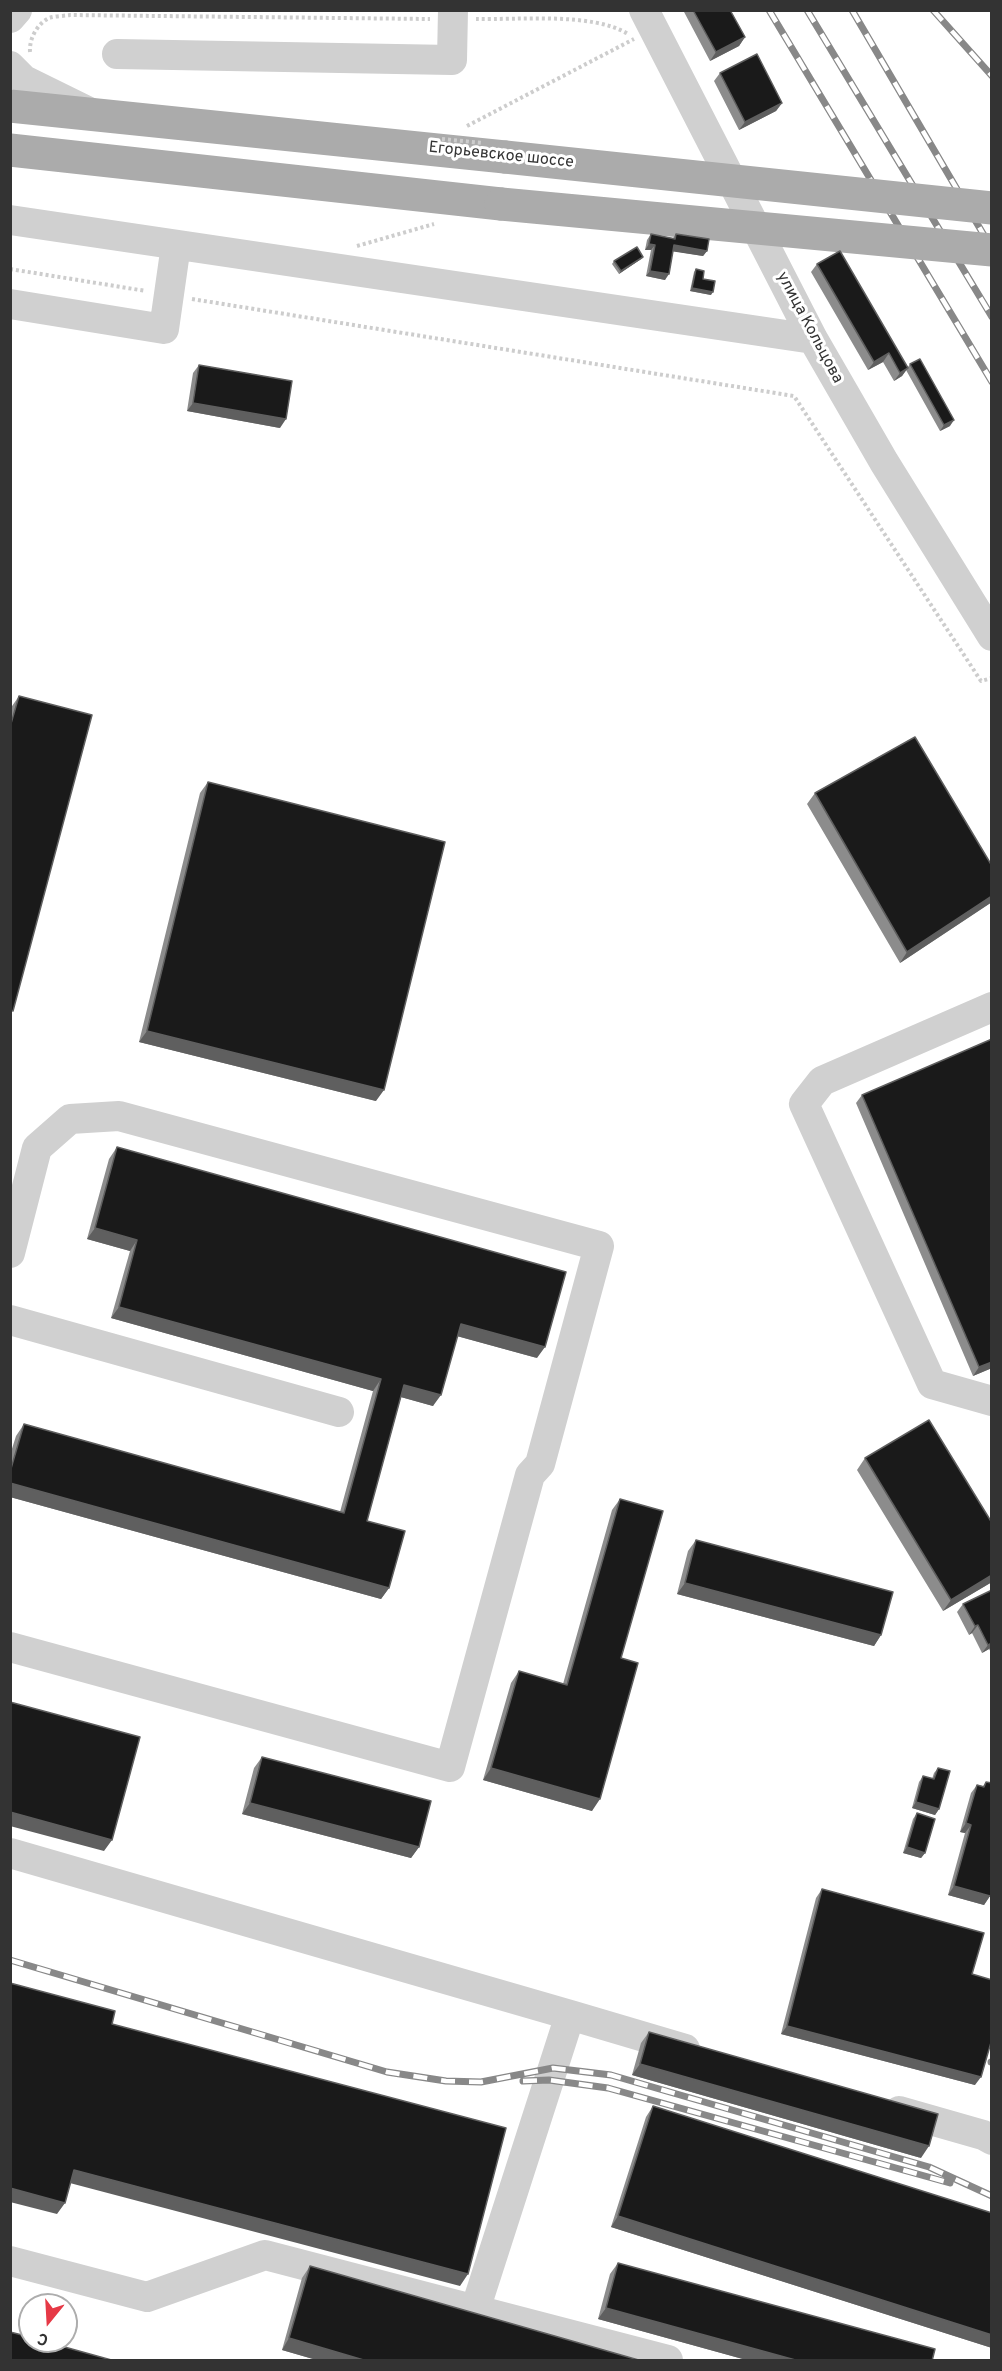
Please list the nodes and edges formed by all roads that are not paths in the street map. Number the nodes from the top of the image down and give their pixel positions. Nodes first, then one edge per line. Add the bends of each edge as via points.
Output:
1 (17, 10) edge
2 (453, 10) edge
3 (10, 18) edge
4 (639, 24) edge
5 (117, 54) dead end
6 (21, 60) edge
7 (10, 106) edge
8 (94, 115) junction
9 (10, 150) edge
10 (84, 159) junction
11 (10, 169) edge
12 (10, 203) edge
13 (992, 208) edge
14 (10, 220) edge
15 (70, 229) junction
16 (176, 245) junction
17 (992, 250) edge
18 (10, 304) edge
19 (813, 339) junction
20 (992, 636) edge
21 (992, 1007) edge
22 (10, 1252) edge
23 (10, 1320) edge
24 (992, 1401) edge
25 (339, 1412) dead end
26 (10, 1647) edge
27 (10, 1853) edge
28 (570, 2015) junction
29 (708, 2055) edge
30 (868, 2102) edge
31 (992, 2140) edge
32 (10, 2260) edge
33 (475, 2310) junction
34 (668, 2361) edge

1 - 3 street
2 - 5 street via 452,60
4 - 19 street, улица Кольцова
6 - 8 street via 24,80
7 - 8 main road, Егорьевское шоссе
8 - 13 main road, Егорьевское шоссе, bridge
9 - 10 main road
10 - 11 street via 33,161
10 - 17 main road, bridge via 501,204
12 - 15 street via 17,211
14 - 15 street
15 - 16 street
16 - 18 street via 164,329
16 - 19 street
19 - 20 street, улица Кольцова
21 - 24 street via 822,1081 804,1104 932,1384
22 - 26 street via 37,1148 70,1119 118,1116 599,1246 540,1464 530,1475 450,1767
23 - 25 street
27 - 28 street
28 - 29 street
28 - 33 street
30 - 31 street
32 - 33 street via 147,2297 265,2255
33 - 34 street

